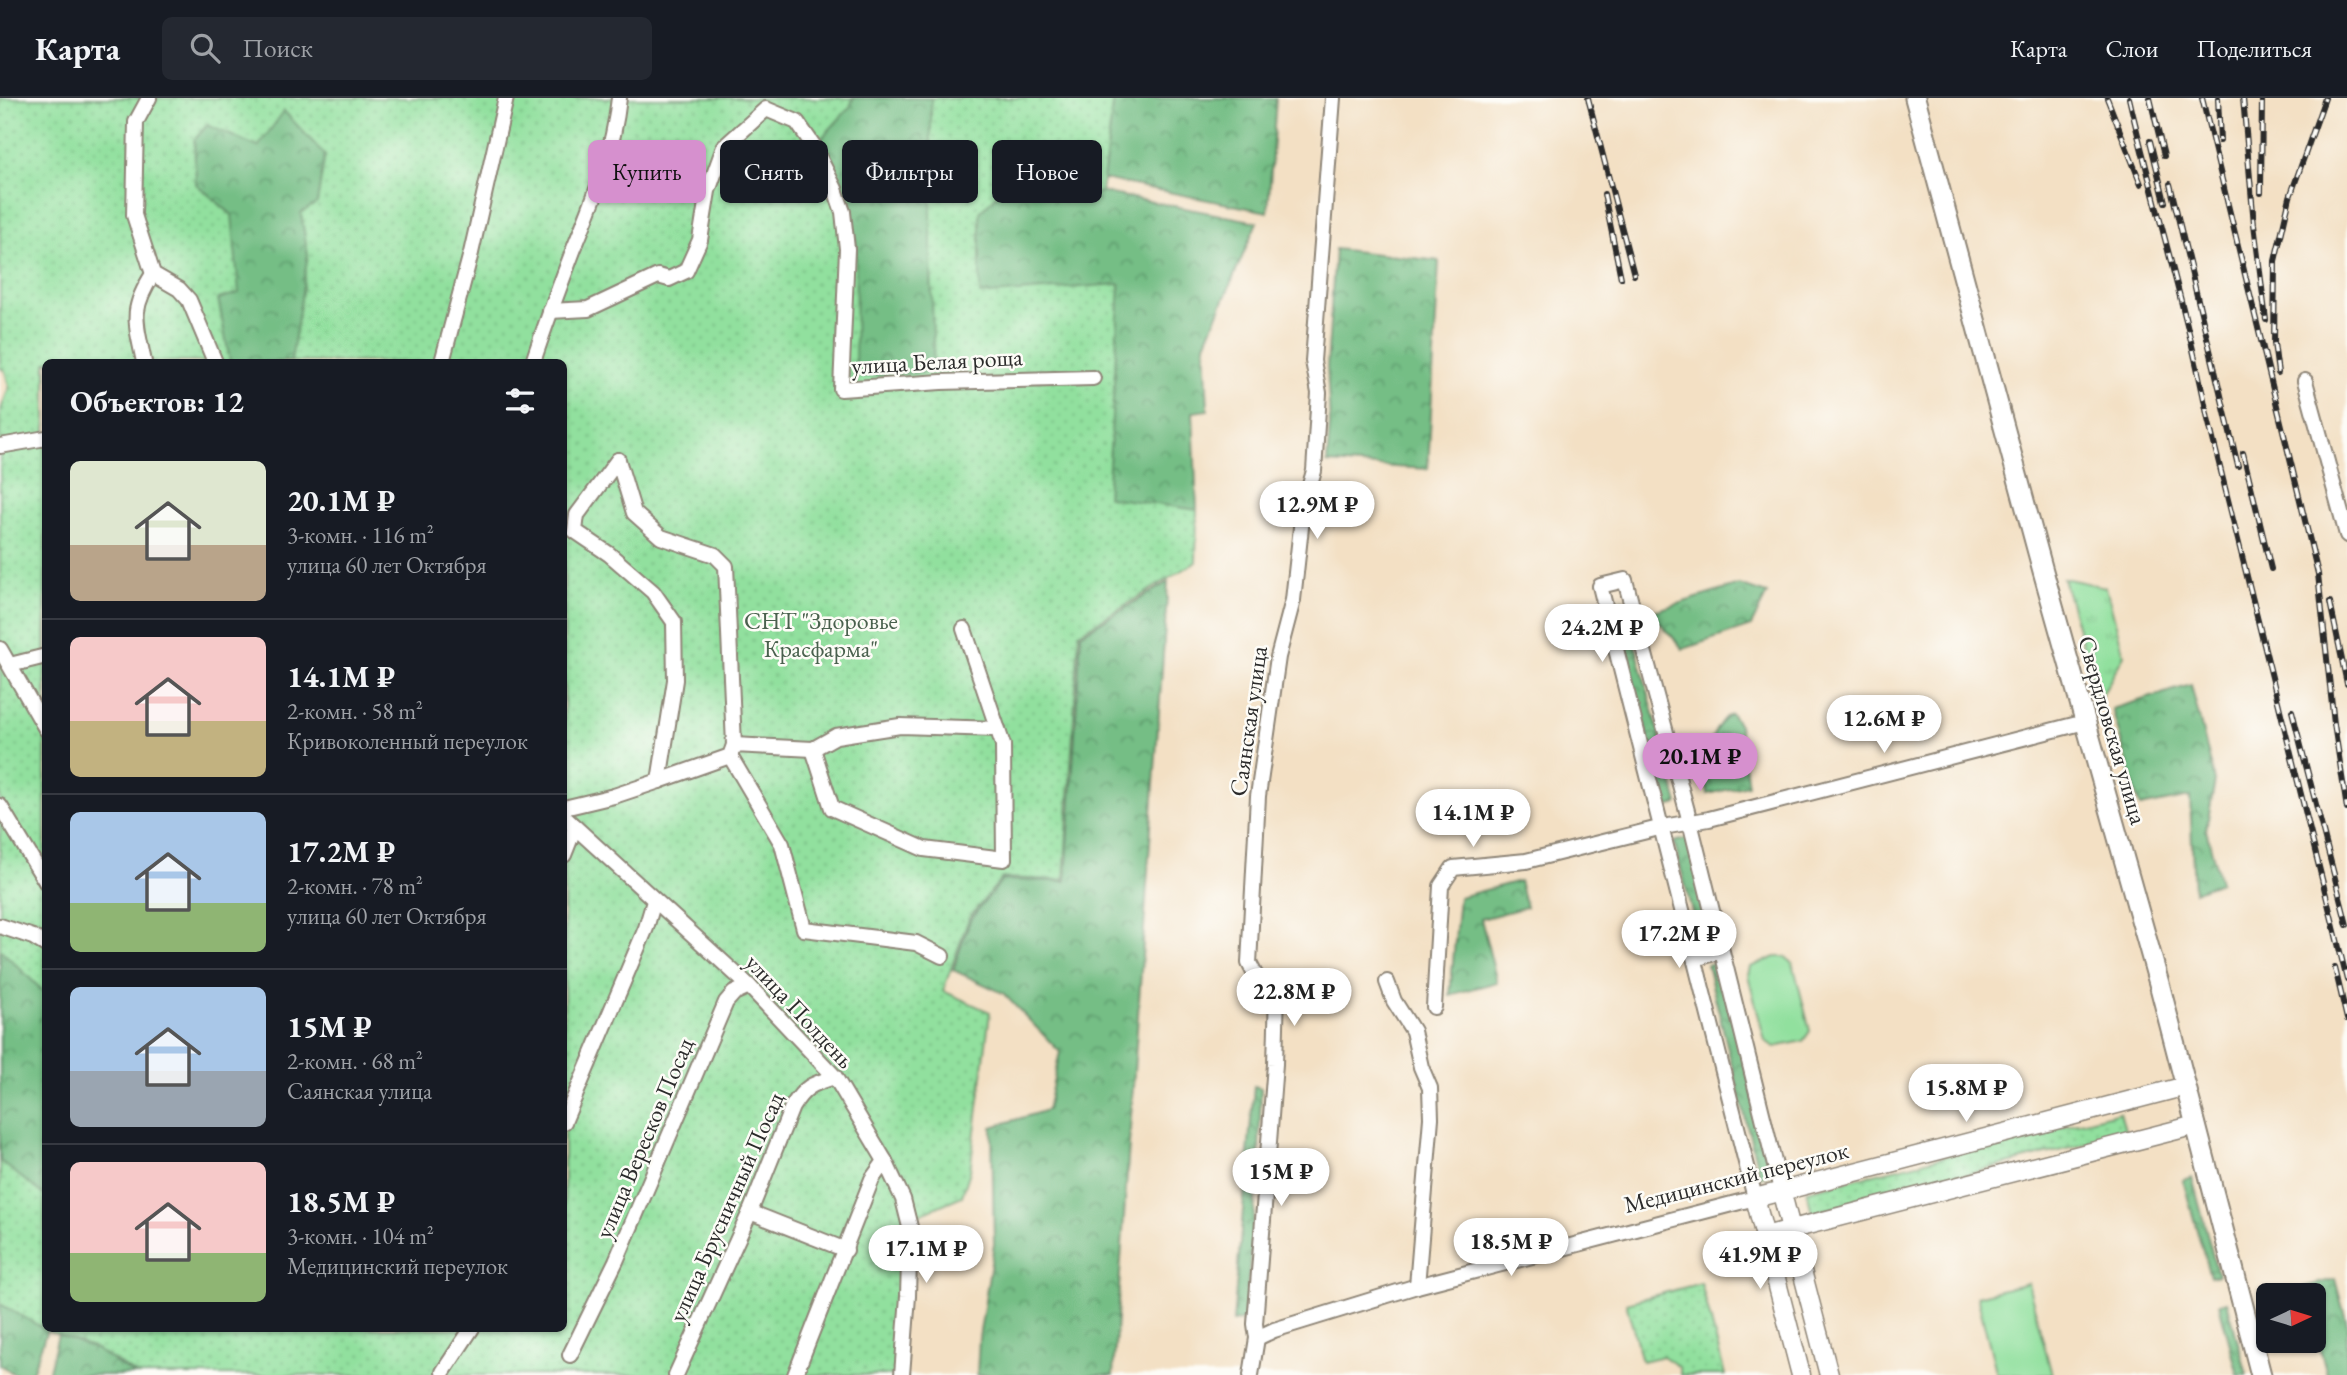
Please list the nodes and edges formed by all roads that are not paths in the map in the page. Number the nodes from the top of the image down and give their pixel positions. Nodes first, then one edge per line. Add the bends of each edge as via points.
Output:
1 (149, 98) edge
2 (506, 98) edge
3 (619, 98) edge
4 (1334, 98) edge
5 (1915, 98) edge
6 (153, 274) junction
7 (550, 311) junction
8 (143, 359) edge
9 (214, 359) edge
10 (443, 359) edge
11 (534, 359) edge
12 (1093, 378) dead end
13 (2305, 381) dead end
14 (42, 439) edge
15 (0, 446) edge
16 (2347, 535) edge
17 (964, 629) dead end
18 (0, 649) edge
19 (42, 657) edge
20 (10, 665) junction
21 (42, 722) edge
22 (2085, 722) junction
23 (998, 729) junction
24 (813, 749) junction
25 (732, 751) junction
26 (659, 781) junction
27 (0, 806) edge
28 (567, 807) edge
29 (567, 820) edge
30 (1690, 822) junction
31 (575, 827) junction
32 (1663, 827) junction
33 (567, 847) edge
34 (42, 875) edge
35 (654, 901) junction
36 (0, 926) edge
37 (42, 943) edge
38 (1721, 951) junction
39 (942, 956) dead end
40 (1695, 959) junction
41 (1387, 982) dead end
42 (749, 986) junction
43 (1434, 1007) dead end
44 (835, 1077) junction
45 (2186, 1086) junction
46 (567, 1115) edge
47 (2196, 1125) junction
48 (885, 1161) junction
49 (1782, 1190) junction
50 (1755, 1198) junction
51 (750, 1212) junction
52 (1791, 1231) junction
53 (1765, 1236) junction
54 (846, 1250) junction
55 (1417, 1286) junction
56 (469, 1332) edge
57 (1258, 1338) junction
58 (570, 1354) dead end
59 (443, 1372) dead end
60 (676, 1375) edge
61 (795, 1375) edge
62 (902, 1375) edge
63 (1251, 1375) edge
64 (1801, 1375) edge
65 (1829, 1375) edge
66 (2261, 1375) edge

1 - 6 street via 136,122 134,215
2 - 10 street
3 - 7 street via 606,170
4 - 57 street, Саянская улица via 1313,360 1319,393 1314,471 1303,509 1293,600 1278,657 1258,796 1249,963 1262,988 1277,991 1255,1324
5 - 22 highway, Свердловская улица
6 - 8 street via 140,294 135,315
6 - 9 street via 189,300
7 - 11 street
7 - 12 street, улица Белая роща via 588,309 658,276 669,279 685,271 700,240 708,191 724,147 766,109 797,122 813,145 843,212 847,249 841,389
13 - 16 street
14 - 15 street
17 - 23 street
18 - 20 street
19 - 20 street
20 - 21 street
22 - 30 street
22 - 45 highway, Свердловская улица
23 - 24 street via 900,726 836,736
23 - 24 street via 1003,745 1004,859 924,849 832,808
24 - 25 street
25 - 26 street
25 - 26 street via 726,566 715,555 661,537 634,513 618,460 577,515 575,531 653,592 674,622 675,680
25 - 39 street via 782,844 803,929 916,943
26 - 28 street
27 - 34 street
29 - 31 street, улица Полдень
30 - 32 street
30 - 32 street via 1625,580 1600,586
30 - 38 street
31 - 33 street
31 - 35 street, улица Полдень
32 - 40 street
32 - 43 street via 1526,861 1453,868 1441,886
35 - 42 street, улица Полдень
35 - 46 street
36 - 37 street
38 - 40 street
38 - 49 street
40 - 50 street
41 - 55 street via 1413,1031 1430,1088
42 - 44 street, улица Полдень
42 - 58 street, улица Вересков Посад via 726,1002 616,1262
44 - 48 street, улица Полдень
44 - 51 street, улица Брусничный Посад via 802,1091
45 - 47 highway, Свердловская улица
45 - 49 main road, Медицинский переулок
47 - 52 main road
47 - 66 highway, Свердловская улица
48 - 54 street via 872,1180
48 - 62 street, улица Полдень via 910,1227
49 - 50 main road, Медицинский переулок
49 - 52 main road
50 - 53 main road
50 - 55 street, Медицинский переулок
51 - 54 street
51 - 60 street, улица Брусничный Посад
52 - 53 main road
52 - 65 main road
53 - 64 main road
54 - 61 street
55 - 57 street, Медицинский переулок
56 - 59 street
57 - 63 street

